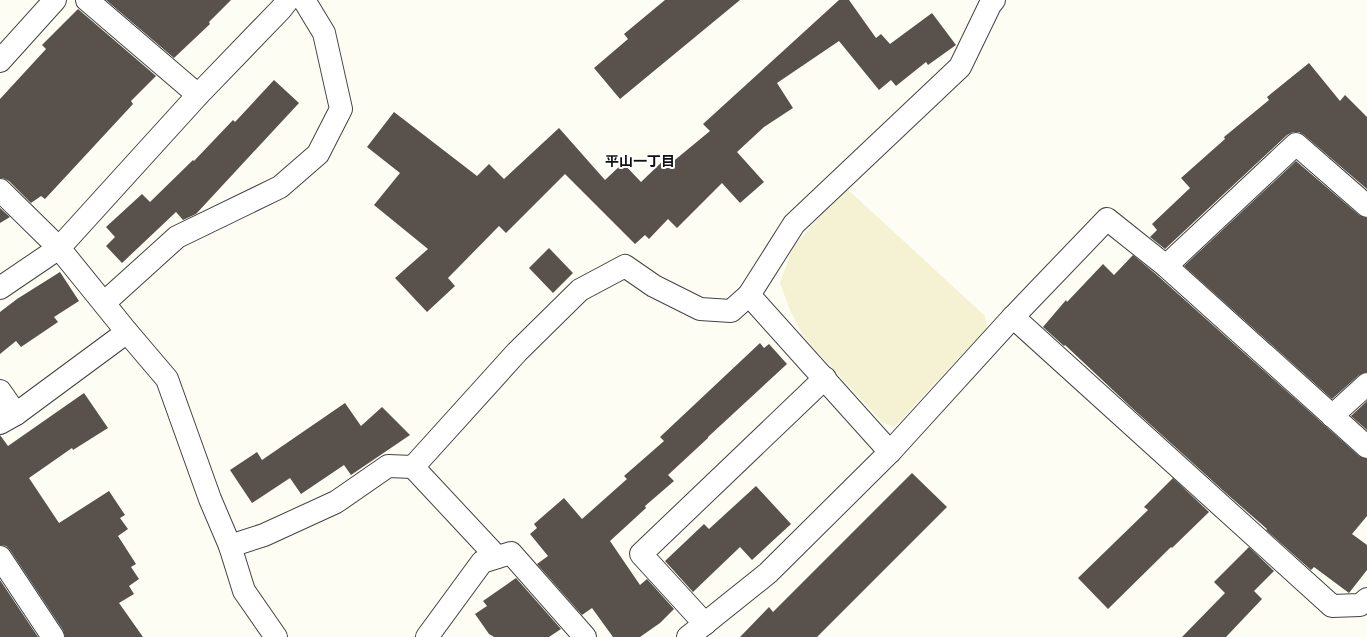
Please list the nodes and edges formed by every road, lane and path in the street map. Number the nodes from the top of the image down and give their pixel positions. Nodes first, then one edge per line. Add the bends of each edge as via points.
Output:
1 (55, 0) edge
2 (87, 0) edge
3 (288, 0) edge
4 (304, 0) edge
5 (994, 0) edge
6 (0, 61) edge
7 (198, 95) junction
8 (0, 190) edge
9 (1367, 206) edge
10 (59, 248) junction
11 (1166, 266) junction
12 (0, 288) edge
13 (749, 295) junction
14 (104, 303) junction
15 (1012, 317) junction
16 (127, 332) junction
17 (825, 378) junction
18 (1367, 384) edge
19 (0, 391) edge
20 (1332, 416) junction
21 (8, 418) edge
22 (1367, 447) edge
23 (890, 452) junction
24 (413, 467) junction
25 (230, 546) junction
26 (0, 557) edge
27 (497, 557) junction
28 (1367, 599) edge
29 (705, 624) junction
30 (53, 637) edge
31 (276, 637) edge
32 (427, 637) edge
33 (586, 637) edge
34 (688, 637) edge

1 - 6 street
2 - 7 street
3 - 7 street
4 - 14 street via 324,33 341,109 318,154 280,188 177,237
5 - 13 street via 960,66 794,224
7 - 10 street
8 - 10 street
9 - 11 street via 1296,144
10 - 12 street
10 - 14 street
11 - 15 street via 1107,219
11 - 20 street
13 - 17 street
13 - 24 street via 731,311 700,309 654,286 625,266 580,290 517,352
14 - 16 street
15 - 23 street
15 - 28 street via 1332,606 1360,605
16 - 21 street
16 - 25 street via 167,379 210,499
17 - 23 street
17 - 29 street via 641,554
18 - 20 street
19 - 21 street
20 - 22 street
23 - 29 street via 768,574
24 - 25 street via 388,466 336,502 264,535
24 - 27 street
25 - 31 street via 244,591
26 - 30 street
27 - 32 street via 482,562
27 - 33 street via 511,553
29 - 34 street

